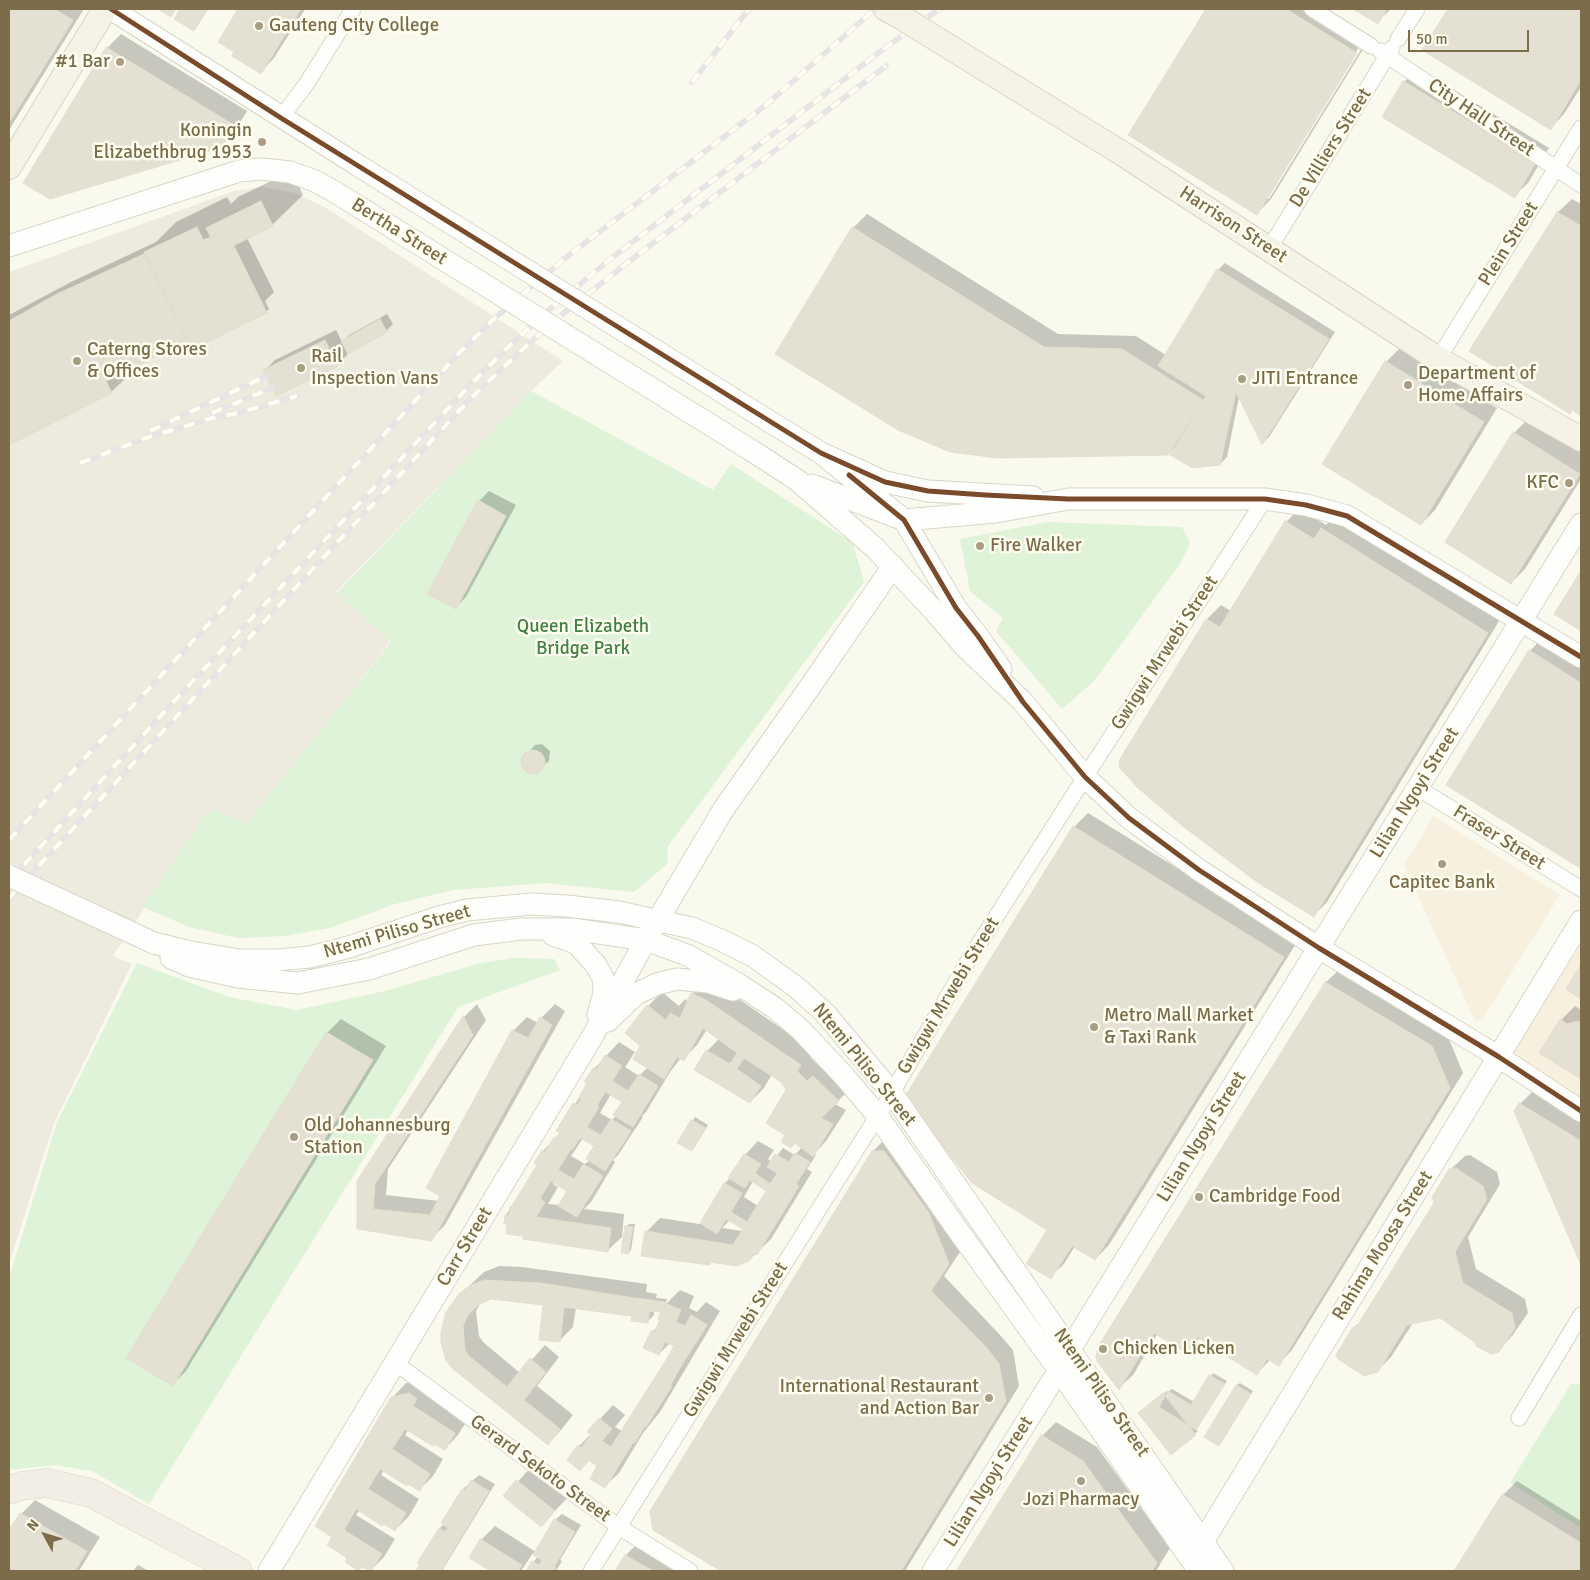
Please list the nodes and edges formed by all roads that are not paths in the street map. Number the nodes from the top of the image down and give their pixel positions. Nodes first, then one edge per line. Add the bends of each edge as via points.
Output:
1 (105, 9) edge
2 (111, 9) edge
3 (354, 9) edge
4 (886, 9) edge
5 (1312, 9) edge
6 (1417, 9) edge
7 (1386, 48) junction
8 (281, 118) junction
9 (1581, 128) edge
10 (9, 168) edge
11 (1556, 168) junction
12 (1581, 185) edge
13 (9, 246) edge
14 (1269, 249) junction
15 (1438, 359) junction
16 (1581, 439) edge
17 (822, 453) junction
18 (797, 480) junction
19 (1068, 499) junction
20 (1265, 499) junction
21 (904, 520) junction
22 (1581, 524) edge
23 (893, 566) junction
24 (1522, 620) junction
25 (1581, 657) edge
26 (1023, 702) junction
27 (1085, 777) junction
28 (1418, 788) junction
29 (9, 876) edge
30 (1581, 889) edge
31 (658, 921) junction
32 (1581, 921) edge
33 (521, 929) junction
34 (646, 940) junction
35 (155, 944) junction
36 (1319, 948) junction
37 (759, 998) junction
38 (592, 1037) junction
39 (1499, 1057) junction
40 (892, 1093) junction
41 (1581, 1111) edge
42 (877, 1115) junction
43 (1581, 1316) edge
44 (1070, 1349) junction
45 (394, 1362) junction
46 (1060, 1370) junction
47 (1519, 1418) dead end
48 (9, 1490) edge
49 (619, 1527) junction
50 (1203, 1542) junction
51 (1192, 1567) edge
52 (238, 1571) edge
53 (269, 1571) edge
54 (591, 1571) edge
55 (690, 1571) edge
56 (933, 1571) edge
57 (1223, 1571) edge

1 - 10 main road
2 - 8 street
3 - 8 street
4 - 14 main road, Harrison Street, bridge via 1124,154
5 - 7 street, City Hall Street
6 - 7 street, De Villiers Street
7 - 11 street, City Hall Street
7 - 14 street, De Villiers Street
8 - 17 street, bridge
9 - 11 street, Plein Street
11 - 12 street, City Hall Street
11 - 15 street, Plein Street
13 - 18 street, Bertha Street, bridge via 239,171 290,172 335,192
14 - 15 main road, Harrison Street
15 - 16 main road, Harrison Street
17 - 19 street via 884,482 928,492
17 - 21 street
18 - 21 street
18 - 23 street
19 - 20 street
19 - 21 street via 996,512
20 - 24 street via 1347,516
20 - 27 street, Gwigwi Mrwebi Street
21 - 26 street via 956,608
22 - 24 street, Lilian Ngoyi Street
23 - 26 street via 965,647
23 - 31 street, Carr Street via 723,810
24 - 25 street
24 - 28 street, Lilian Ngoyi Street
26 - 27 street
27 - 36 street via 1129,818 1198,870
27 - 40 street, Gwigwi Mrwebi Street via 968,961
28 - 30 street, Fraser Street
28 - 36 street, Lilian Ngoyi Street
29 - 35 street, bridge
31 - 34 street, Carr Street
31 - 35 street, Ntemi Piliso Street via 619,912 531,904 467,910 310,957 240,960
31 - 40 street, Ntemi Piliso Street via 692,928 754,956 825,1013
32 - 39 street, Rahima Moosa Street
33 - 34 street, Ntemi Piliso Street via 572,929
33 - 35 street, Ntemi Piliso Street via 474,935 369,969 298,983 238,978 189,966 162,952
33 - 38 street via 570,940 596,965 603,978 604,993
34 - 37 street, Ntemi Piliso Street via 686,955
34 - 38 street, Carr Street
36 - 39 street
36 - 44 street, Lilian Ngoyi Street
37 - 38 street via 708,982 677,979 636,994
37 - 42 street, Ntemi Piliso Street via 801,1030
38 - 45 street, Carr Street
39 - 41 street
39 - 50 street, Rahima Moosa Street
40 - 42 street, Gwigwi Mrwebi Street
40 - 44 street, Ntemi Piliso Street
42 - 46 street, Ntemi Piliso Street
42 - 49 street, Gwigwi Mrwebi Street
43 - 47 street
44 - 46 street, Lilian Ngoyi Street
44 - 50 street, Ntemi Piliso Street
45 - 49 street, Gerard Sekoto Street
45 - 53 street, Carr Street
46 - 51 street, Ntemi Piliso Street
46 - 56 street, Lilian Ngoyi Street
48 - 52 highway via 47,1483 91,1493
49 - 54 street, Gwigwi Mrwebi Street
49 - 55 street, Gerard Sekoto Street
50 - 51 street, Rahima Moosa Street
50 - 57 street, Ntemi Piliso Street

